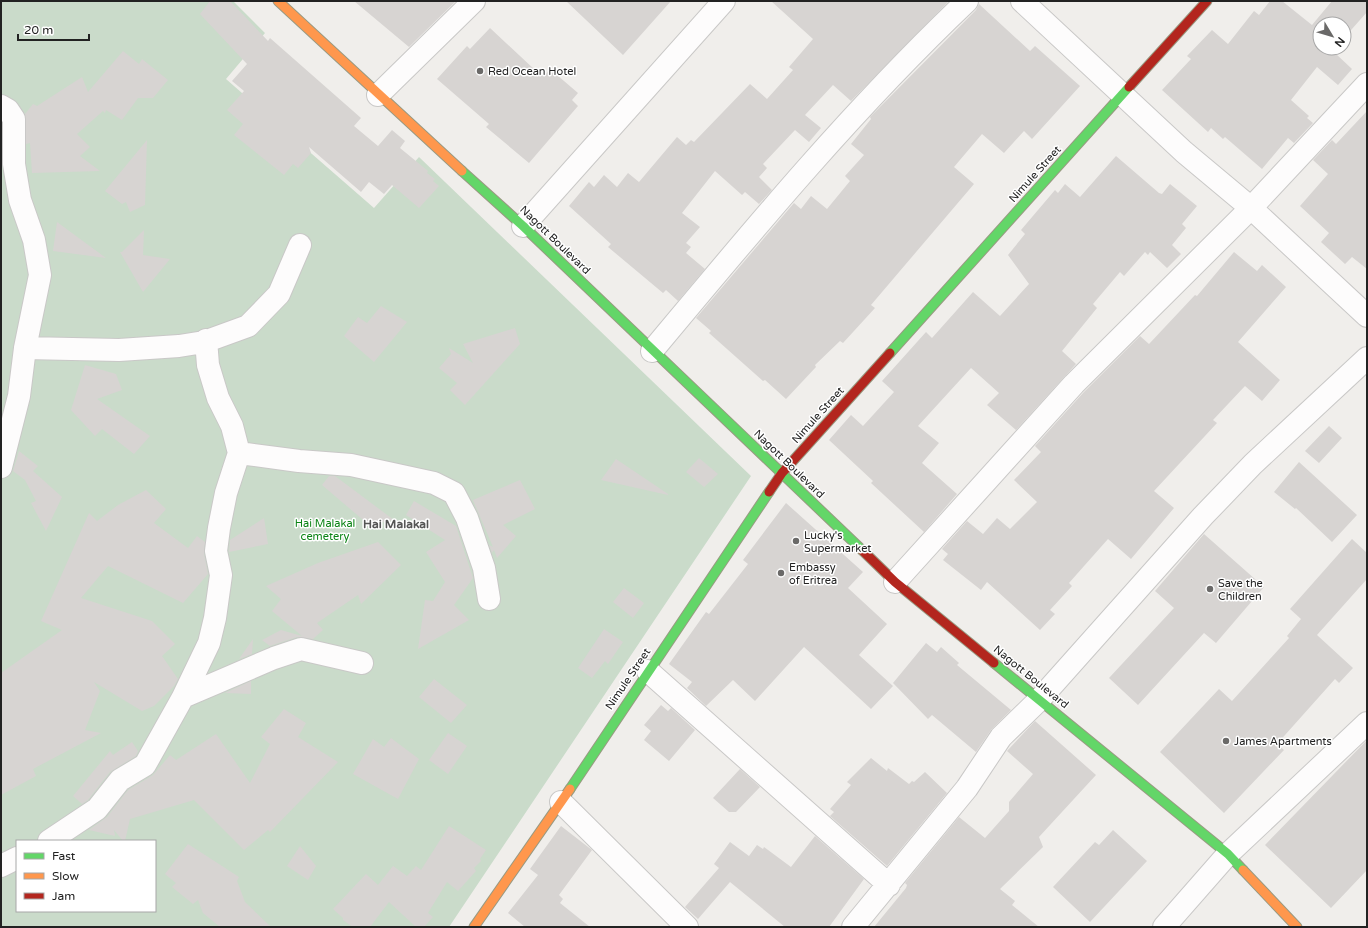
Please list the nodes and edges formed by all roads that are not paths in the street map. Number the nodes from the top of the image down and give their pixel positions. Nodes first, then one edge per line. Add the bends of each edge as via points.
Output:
1 (278, 1) edge
2 (474, 1) edge
3 (724, 1) edge
4 (967, 1) edge
5 (1022, 1) edge
6 (1206, 1) edge
7 (1367, 84) edge
8 (378, 95) junction
9 (1122, 95) junction
10 (1, 106) edge
11 (1251, 208) junction
12 (523, 226) junction
13 (300, 245) dead end
14 (1367, 316) edge
15 (206, 340) junction
16 (26, 348) junction
17 (652, 351) junction
18 (1367, 358) edge
19 (239, 453) junction
20 (1, 467) edge
21 (782, 473) junction
22 (894, 582) junction
23 (489, 598) dead end
24 (362, 663) dead end
25 (648, 671) junction
26 (184, 697) junction
27 (1039, 700) junction
28 (1367, 723) edge
29 (561, 802) junction
30 (50, 840) edge
31 (1228, 854) junction
32 (16, 858) edge
33 (1, 866) edge
34 (889, 885) junction
35 (474, 927) edge
36 (687, 927) edge
37 (853, 927) edge
38 (1164, 927) edge
39 (1297, 927) edge

1 - 8 street, Nagott Boulevard
2 - 8 street
3 - 12 street
4 - 17 street via 921,44 832,141
5 - 9 street
6 - 9 street, Nimule Street
7 - 11 street
8 - 12 street, Nagott Boulevard
9 - 11 street via 1184,152
9 - 21 street, Nimule Street
10 - 16 street via 8,110 14,119 14,164 20,200 34,240 40,276
11 - 14 street
11 - 22 street via 1074,384
12 - 17 street, Nagott Boulevard
13 - 15 street via 279,294 248,326
15 - 16 street via 179,346 119,350
15 - 19 street via 208,364 218,398 232,426
16 - 20 street via 17,403
17 - 21 street, Nagott Boulevard
18 - 27 street via 1252,464
19 - 23 street via 351,465 434,483 454,493 467,518 484,568
19 - 26 street via 226,493 219,528 216,551 221,575 215,618 209,643
21 - 22 street, Nagott Boulevard
21 - 25 street, Nimule Street
22 - 27 street, Nagott Boulevard
24 - 26 street via 301,649
25 - 29 street, Nimule Street
25 - 34 street
26 - 30 street via 145,764 120,780 97,809
27 - 31 street, Nagott Boulevard
27 - 34 street via 1001,737 967,788
28 - 31 street
29 - 35 street, Nimule Street
29 - 36 street
31 - 38 street
31 - 39 street, Nagott Boulevard
32 - 33 street
34 - 37 street

